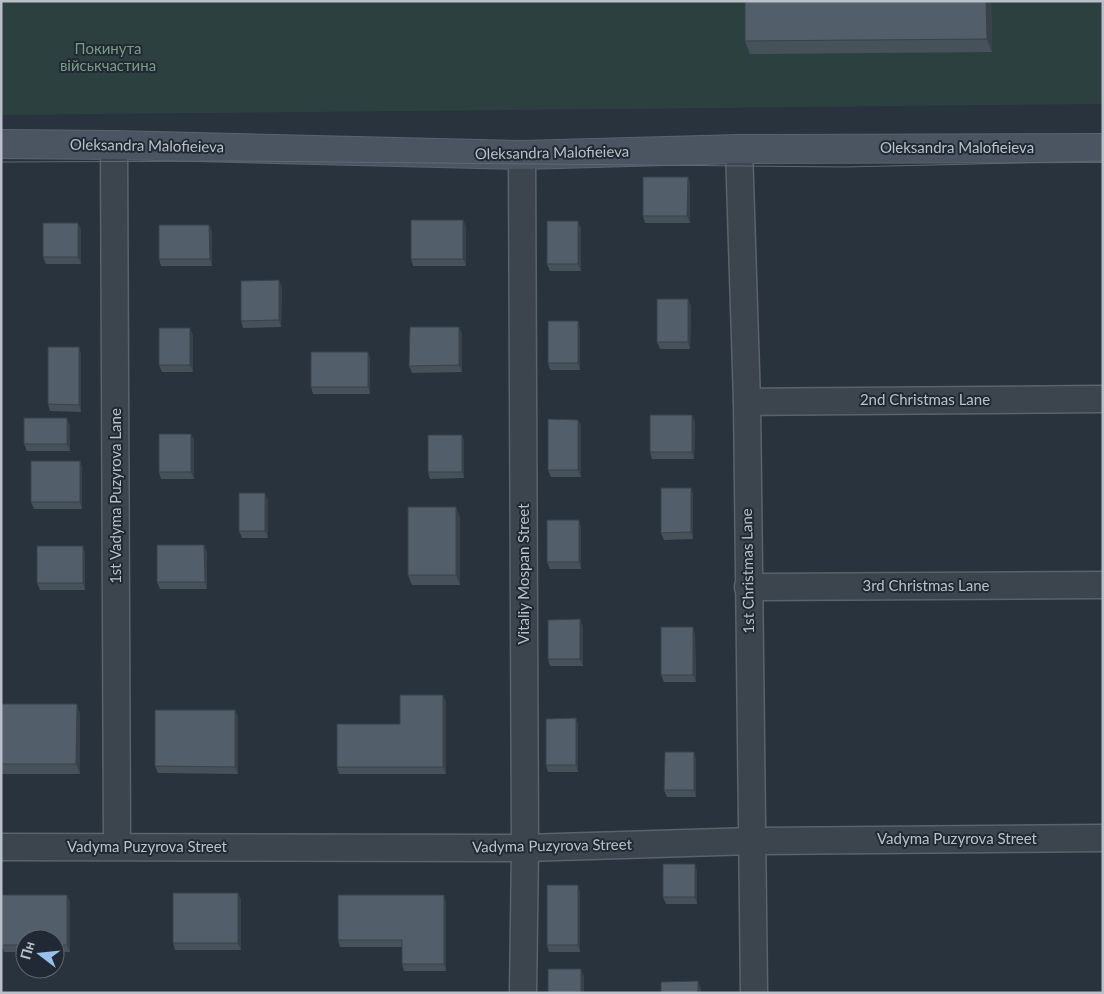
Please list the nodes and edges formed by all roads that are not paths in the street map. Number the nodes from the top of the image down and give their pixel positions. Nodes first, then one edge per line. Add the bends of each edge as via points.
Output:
1 (1, 144) edge
2 (114, 145) junction
3 (1103, 148) edge
4 (739, 149) junction
5 (522, 155) junction
6 (1103, 399) edge
7 (747, 402) junction
8 (1103, 584) edge
9 (748, 587) junction
10 (1103, 838) edge
11 (752, 841) junction
12 (117, 846) junction
13 (1, 847) edge
14 (525, 848) junction
15 (523, 993) edge
16 (754, 993) edge

1 - 2 street, Oleksandra Malofieieva
2 - 5 street, Oleksandra Malofieieva
2 - 12 street, 1st Vadyma Puzyrova Lane
3 - 4 street, Oleksandra Malofieieva
4 - 5 street, Oleksandra Malofieieva
4 - 7 street, 1st Christmas Lane
5 - 14 street, Vitaliy Mospan Street
6 - 7 street, 2nd Christmas Lane
7 - 9 street, 1st Christmas Lane
8 - 9 street, 3rd Christmas Lane
9 - 11 street, 1st Christmas Lane
10 - 11 street, Vadyma Puzyrova Street
11 - 14 street, Vadyma Puzyrova Street
11 - 16 street, 1st Christmas Lane
12 - 13 street, Vadyma Puzyrova Street
12 - 14 street, Vadyma Puzyrova Street
14 - 15 street, Vitaliy Mospan Street

